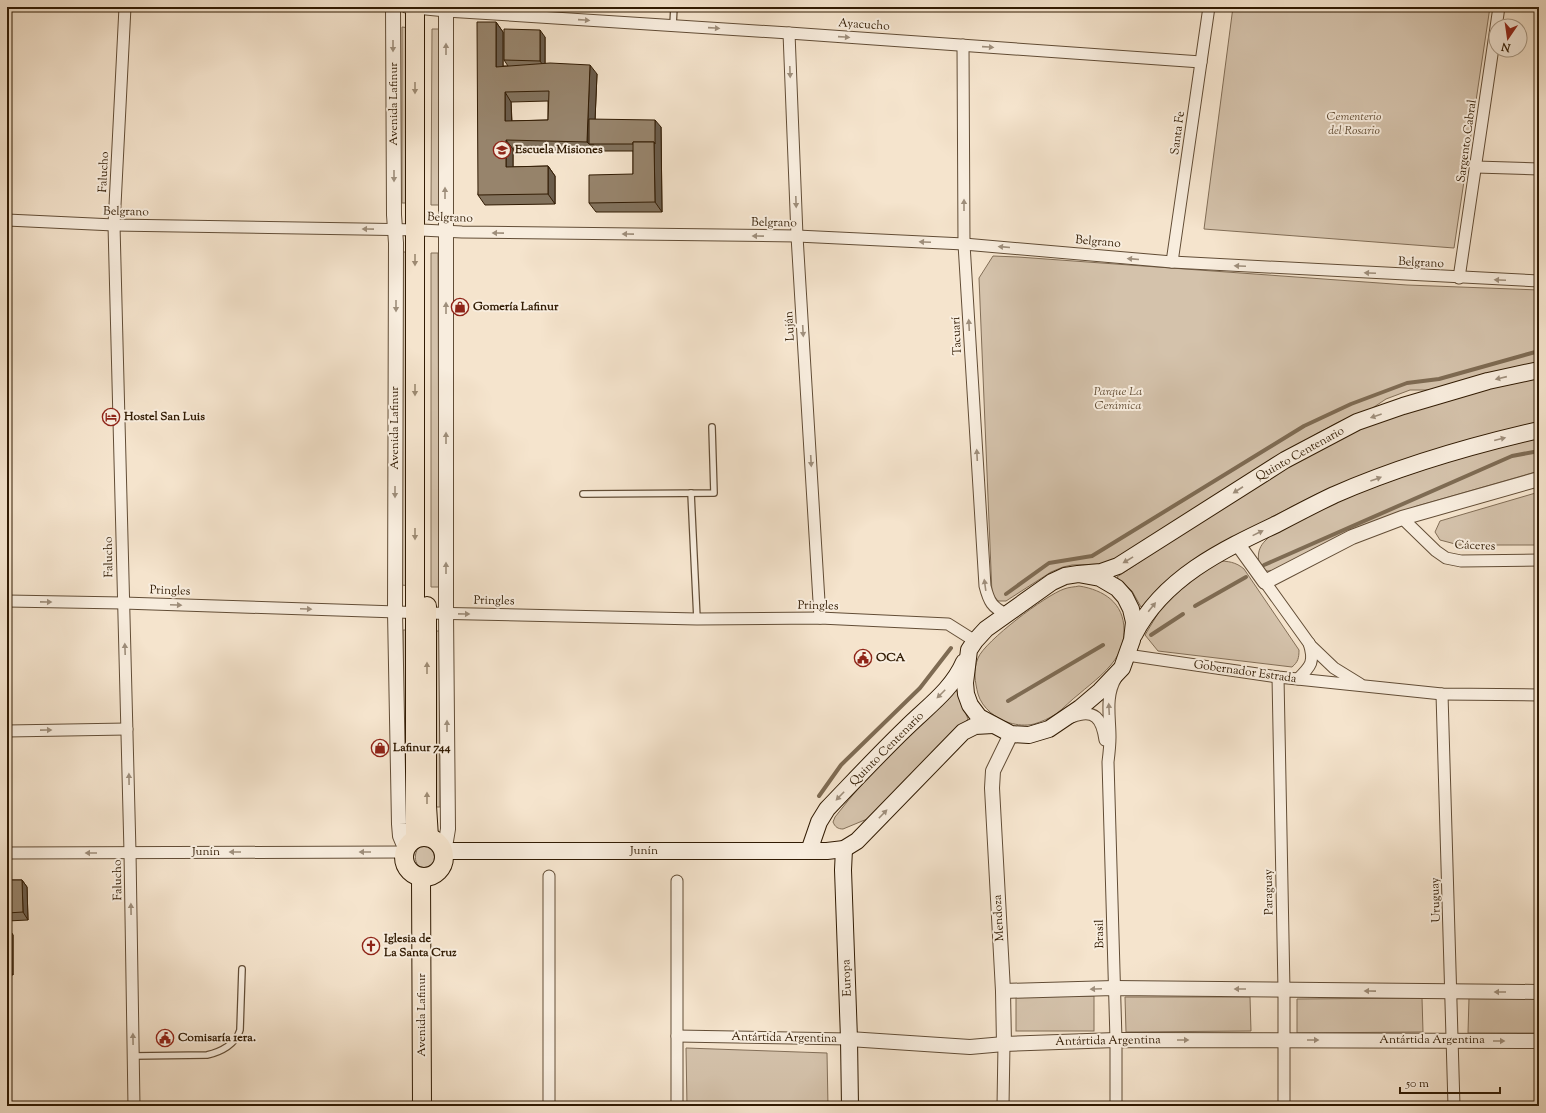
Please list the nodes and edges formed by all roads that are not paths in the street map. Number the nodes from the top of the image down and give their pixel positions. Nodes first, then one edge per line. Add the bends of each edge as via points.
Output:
1 (125, 7) edge
2 (393, 7) edge
3 (674, 7) edge
4 (1209, 7) edge
5 (1499, 7) edge
6 (418, 8) edge
7 (446, 9) edge
8 (673, 25) junction
9 (789, 33) junction
10 (963, 45) junction
11 (1201, 62) junction
12 (1476, 167) junction
13 (1539, 169) edge
14 (7, 220) edge
15 (114, 225) junction
16 (395, 230) junction
17 (421, 230) junction
18 (446, 232) junction
19 (797, 236) junction
20 (964, 244) junction
21 (1172, 262) junction
22 (1459, 278) junction
23 (1539, 281) edge
24 (1539, 370) edge
25 (712, 427) dead end
26 (1539, 430) edge
27 (1539, 479) edge
28 (583, 494) dead end
29 (691, 494) junction
30 (1402, 518) junction
31 (1237, 543) junction
32 (1539, 560) edge
33 (1078, 574) junction
34 (1265, 582) junction
35 (7, 601) edge
36 (124, 603) junction
37 (395, 612) junction
38 (421, 612) junction
39 (446, 613) junction
40 (1006, 614) junction
41 (820, 618) junction
42 (697, 619) junction
43 (1132, 640) junction
44 (1309, 643) junction
45 (972, 645) junction
46 (1125, 662) junction
47 (1278, 677) junction
48 (1298, 679) junction
49 (1364, 686) junction
50 (1442, 694) junction
51 (1539, 695) edge
52 (993, 725) junction
53 (127, 729) junction
54 (1049, 729) junction
55 (7, 731) edge
56 (1011, 734) junction
57 (1108, 762) junction
58 (423, 846) junction
59 (844, 849) junction
60 (809, 851) junction
61 (130, 852) junction
62 (7, 853) edge
63 (549, 876) dead end
64 (421, 877) junction
65 (677, 881) dead end
66 (242, 969) dead end
67 (1114, 988) junction
68 (1284, 990) junction
69 (1003, 991) junction
70 (1452, 992) junction
71 (1539, 992) edge
72 (677, 1036) junction
73 (849, 1039) junction
74 (1116, 1040) junction
75 (1284, 1040) junction
76 (1453, 1040) junction
77 (1539, 1040) edge
78 (1004, 1044) junction
79 (133, 1056) junction
80 (134, 1106) edge
81 (422, 1106) edge
82 (549, 1106) edge
83 (677, 1106) edge
84 (850, 1106) edge
85 (1003, 1106) edge
86 (1116, 1106) edge
87 (1284, 1106) edge
88 (1454, 1106) edge

1 - 15 street, Falucho
2 -> 16 street, Avenida Lafinur
3 - 8 lane
4 - 11 street, Santa Fe
5 - 12 street, Sargento Cabral
6 - 7 street, Ayacucho
6 - 17 main road, Avenida Lafinur
7 -> 8 street, Ayacucho
18 -> 7 street
8 -> 9 street, Ayacucho
9 -> 10 street, Ayacucho
9 -> 19 street, Luján
10 -> 11 street, Ayacucho
20 -> 10 street, Tacuarí
11 - 21 street, Santa Fe
12 - 13 street
12 - 22 street, Sargento Cabral
14 - 15 street, Belgrano
16 -> 15 street, Belgrano
15 - 36 street, Falucho
16 - 17 street, Belgrano
16 -> 37 street, Avenida Lafinur
17 - 18 street, Belgrano
17 - 38 main road, Avenida Lafinur
19 -> 18 street, Belgrano
39 -> 18 street
20 -> 19 street, Belgrano
19 -> 41 street, Luján
21 -> 20 street, Belgrano
40 -> 20 street, Tacuarí via 996,609 988,598 985,586
22 -> 21 street, Belgrano
23 -> 22 street, Belgrano
24 -> 33 main road, Quinto Centenario via 1488,381 1356,422 1285,460 1118,566 1101,572
25 - 29 lane via 714,493
31 -> 26 main road via 1334,495 1436,457
27 - 30 street
28 - 29 lane
29 - 42 lane
30 - 32 street, Cáceres via 1446,558 1461,561
30 - 34 street via 1352,537
31 - 34 street, Gobernador Estrada
43 -> 31 main road via 1141,622 1172,586 1202,563
33 - 40 main road, Quinto Centenario via 1052,582
33 - 43 main road via 1100,578 1117,588 1125,597 1134,622
34 - 44 street, Gobernador Estrada
35 -> 36 street, Pringles
36 -> 37 street, Pringles
53 -> 36 street, Falucho
37 - 38 street, Pringles
37 - 58 street, Avenida Lafinur via 398,824 400,836
38 - 39 street, Pringles
38 - 58 main road, Avenida Lafinur via 427,806
39 -> 42 street, Pringles
58 -> 39 street via 446,841 448,829
40 - 45 main road, Quinto Centenario via 986,629
41 - 42 street, Pringles
41 - 45 street, Pringles via 948,624
43 - 46 main road
44 - 48 street via 1313,656 1309,668
44 - 49 street, Gobernador Estrada via 1334,668
45 - 52 main road via 965,683 966,694 979,717
45 -> 60 main road, Quinto Centenario via 959,673 949,686 827,809 819,822
46 - 47 street, Gobernador Estrada
46 - 54 main road via 1080,708
57 -> 46 street, Brasil via 1109,698 1113,683
47 - 48 street, Gobernador Estrada
47 - 68 street, Paraguay
48 - 49 street, Gobernador Estrada
49 - 50 street, Gobernador Estrada
50 - 51 street, Gobernador Estrada
50 - 70 street, Uruguay
52 - 56 main road
59 -> 52 main road via 856,841 963,732 975,726
55 -> 53 street
61 -> 53 street, Falucho
54 - 56 main road via 1029,735
54 - 57 street, Brasil via 1078,715 1094,716 1103,727
56 - 69 street, Mendoza via 994,771 992,788
57 - 67 street, Brasil
58 - 60 main road, Junín
58 -> 61 street, Junín
58 - 64 main road via 404,862 408,870
58 - 64 main road via 443,862 437,872
59 - 60 main road, Junín
59 - 73 main road, Europa
61 -> 62 street, Junín
79 -> 61 street, Falucho
63 - 82 street
64 - 81 main road, Avenida Lafinur
65 - 72 street
66 - 79 lane via 240,1030 231,1044 207,1055
68 -> 67 street
67 -> 69 street
67 - 74 street, Brasil
70 -> 68 street
68 - 75 street, Paraguay
69 - 78 street, Mendoza
71 -> 70 street
70 - 76 street, Uruguay
72 - 73 street, Antártida Argentina
72 - 83 street
73 - 78 street, Antártida Argentina via 970,1047
73 - 84 main road, Europa
74 -> 75 street, Antártida Argentina
74 - 78 street, Antártida Argentina
74 - 86 street, Brasil
75 -> 76 street, Antártida Argentina
75 - 87 street, Paraguay
76 -> 77 street, Antártida Argentina
76 - 88 street, Uruguay
78 - 85 street, Mendoza
79 - 80 street, Falucho

